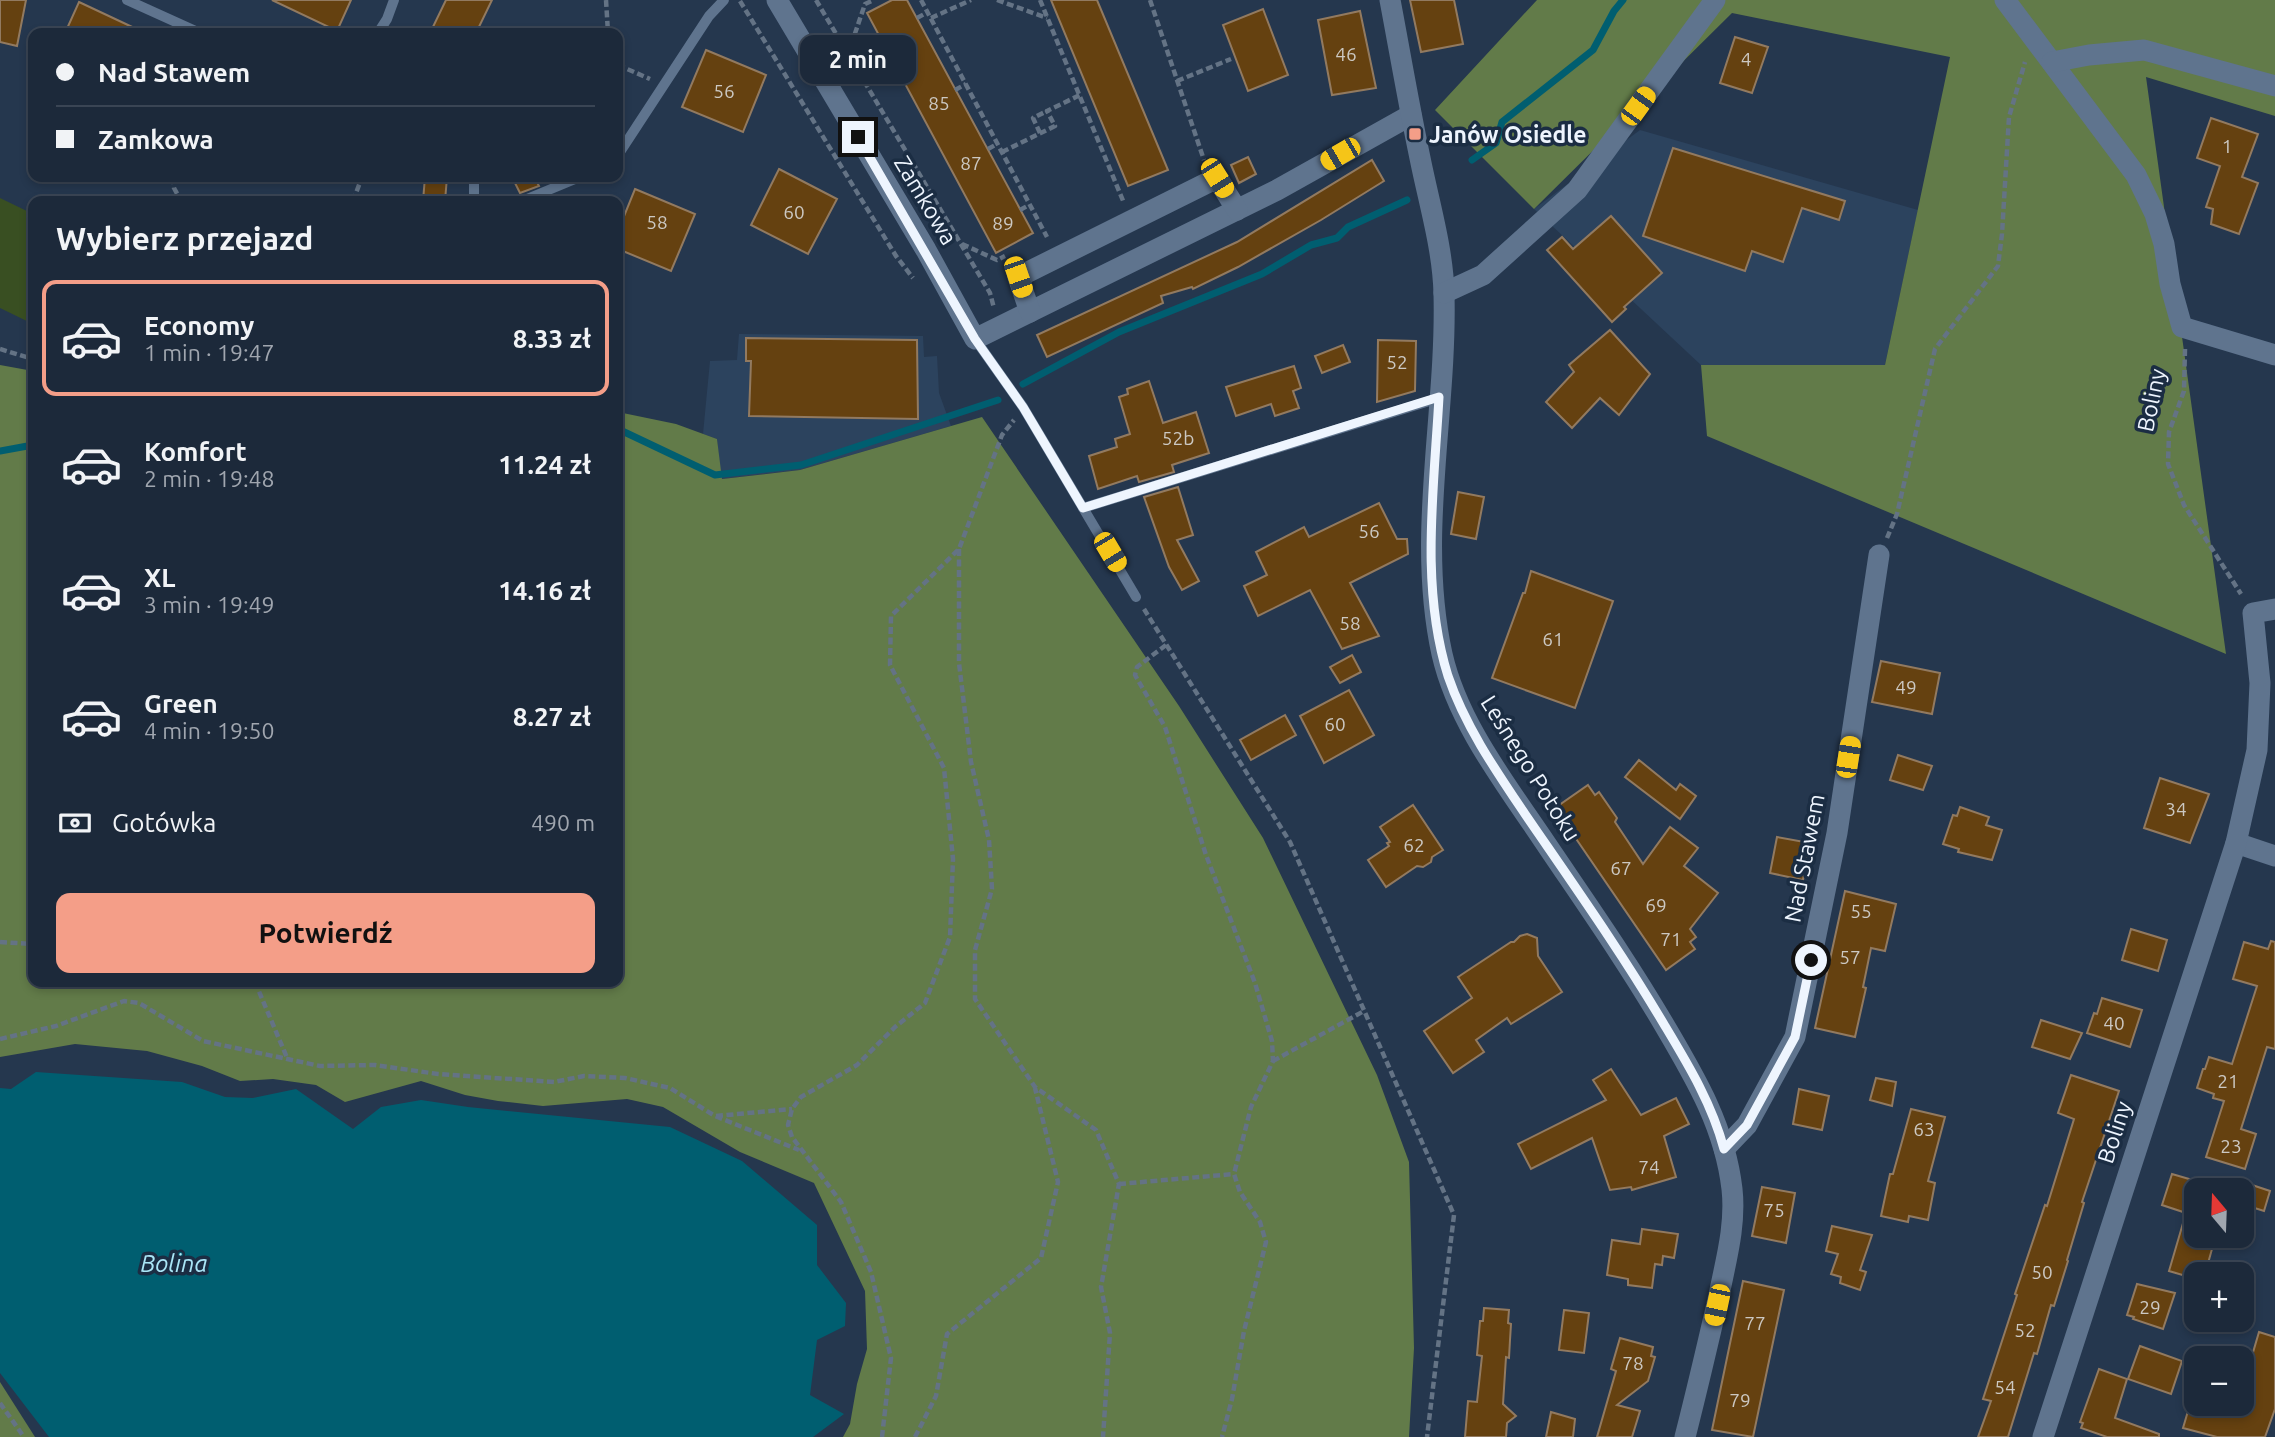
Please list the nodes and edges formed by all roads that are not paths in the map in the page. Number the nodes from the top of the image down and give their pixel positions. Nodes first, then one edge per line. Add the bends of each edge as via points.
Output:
1 (127, 0) edge
2 (394, 0) edge
3 (724, 0) edge
4 (777, 0) edge
5 (1390, 0) edge
6 (1715, 0) edge
7 (2005, 0) edge
8 (189, 28) edge
9 (381, 28) edge
10 (2052, 62) junction
11 (2275, 86) edge
12 (1411, 115) junction
13 (623, 147) edge
14 (568, 182) edge
15 (534, 196) edge
16 (1237, 210) junction
17 (1444, 293) junction
18 (1030, 312) junction
19 (975, 339) junction
20 (2275, 355) edge
21 (1439, 397) junction
22 (1083, 508) junction
23 (1878, 555) road end
24 (1136, 597) road end
25 (2275, 609) edge
26 (2236, 843) junction
27 (2275, 856) edge
28 (1724, 1149) junction
29 (1685, 1437) edge
30 (2043, 1437) edge

1 - 8 lane
2 - 9 lane
3 - 13 lane
4 - 19 street, Zamkowa
5 - 12 street, Leśnego Potoku
6 - 17 street via 1577,190 1483,275
7 - 10 street
10 - 11 street via 2144,50
10 - 20 street via 2136,175 2155,214 2182,327
12 - 16 street
12 - 17 street, Leśnego Potoku
14 - 15 lane
16 - 18 street
16 - 18 street via 1217,178 1018,277
17 - 21 street, Leśnego Potoku
18 - 19 street
19 - 22 lane via 1023,407
21 - 22 lane
21 - 28 street, Leśnego Potoku via 1431,572 1436,622 1449,677 1462,710 1514,798 1635,975 1701,1087
22 - 24 lane
23 - 28 street, Nad Stawem via 1837,833 1795,1037 1747,1125
25 - 26 street, Boliny via 2253,613 2260,683 2257,750
26 - 27 street
26 - 30 street, Boliny
28 - 29 street, Leśnego Potoku via 1732,1190 1732,1234

